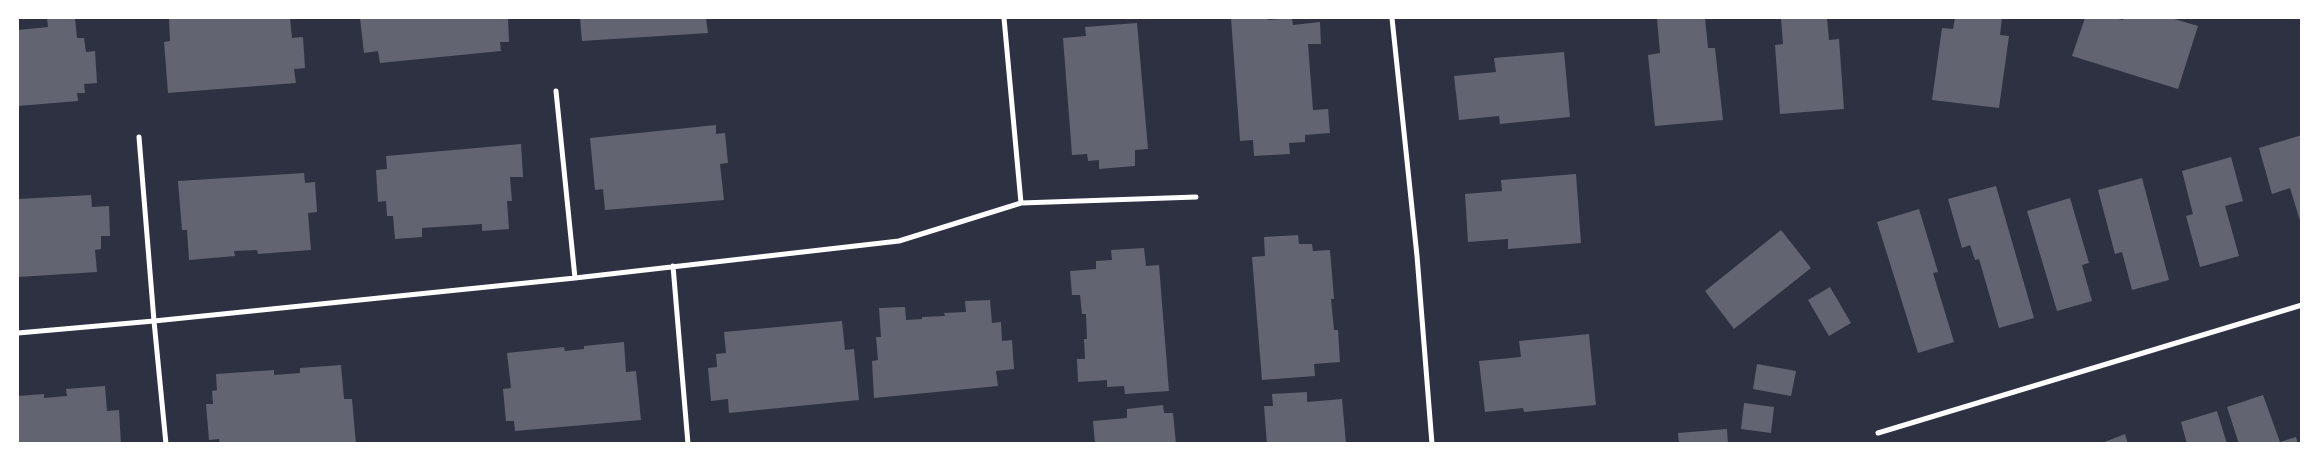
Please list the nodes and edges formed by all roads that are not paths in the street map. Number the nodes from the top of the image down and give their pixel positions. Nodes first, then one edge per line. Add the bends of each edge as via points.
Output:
1 (1004, 18) edge
2 (1392, 18) edge
3 (556, 91) dead end
4 (140, 137) dead end
5 (1196, 197) dead end
6 (1021, 203) junction
7 (673, 266) junction
8 (575, 278) junction
9 (2302, 304) edge
10 (154, 322) junction
11 (18, 333) edge
12 (1878, 433) dead end
13 (166, 444) edge
14 (688, 444) edge
15 (1432, 444) edge

1 - 6 street
2 - 15 street via 1417,256
3 - 8 street
4 - 10 street
5 - 6 street
6 - 7 street via 899,241
7 - 8 street
7 - 14 street
8 - 10 street
9 - 12 street
10 - 11 street
10 - 13 street

